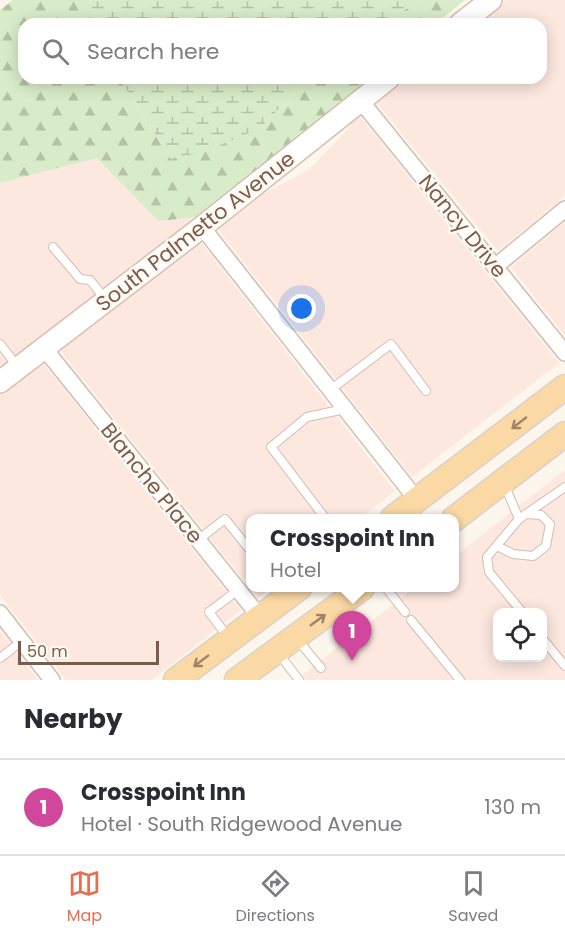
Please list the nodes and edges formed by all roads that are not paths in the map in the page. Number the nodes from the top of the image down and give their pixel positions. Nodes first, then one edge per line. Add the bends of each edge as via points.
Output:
1 (491, 0) edge
2 (468, 18) edge
3 (381, 84) edge
4 (360, 100) junction
5 (565, 209) edge
6 (202, 226) junction
7 (53, 247) dead end
8 (496, 266) junction
9 (106, 301) junction
10 (0, 344) edge
11 (44, 348) junction
12 (565, 353) edge
13 (19, 368) junction
14 (0, 382) edge
15 (565, 387) edge
16 (330, 390) junction
17 (426, 391) dead end
18 (345, 409) junction
19 (565, 417) edge
20 (565, 434) edge
21 (528, 462) junction
22 (503, 481) junction
23 (565, 487) edge
24 (417, 501) junction
25 (321, 514) edge
26 (400, 514) edge
27 (459, 515) edge
28 (522, 516) junction
29 (198, 540) junction
30 (246, 545) edge
31 (497, 546) junction
32 (238, 590) junction
33 (288, 592) edge
34 (356, 592) edge
35 (389, 592) edge
36 (519, 608) edge
37 (405, 612) dead end
38 (0, 613) edge
39 (260, 617) junction
40 (411, 620) dead end
41 (230, 640) junction
42 (22, 641) junction
43 (547, 643) edge
44 (285, 644) junction
45 (0, 658) edge
46 (565, 666) edge
47 (321, 668) dead end
48 (295, 679) edge
49 (52, 680) edge
50 (176, 680) edge
51 (237, 680) edge
52 (460, 680) edge

1 - 2 street
3 - 4 street, South Palmetto Avenue
4 - 6 street, South Palmetto Avenue
4 - 8 street, Nancy Drive
5 - 8 street
6 - 9 street, South Palmetto Avenue
6 - 16 street
7 - 9 lane via 80,279 90,279
8 - 12 street, Nancy Drive
9 - 11 street, South Palmetto Avenue
10 - 13 lane
11 - 13 street, South Palmetto Avenue
11 - 29 street, Blanche Place
13 - 14 street, South Palmetto Avenue
15 -> 24 main road
16 - 17 lane via 391,344
16 - 18 street
18 - 24 street
18 - 25 lane via 307,417 271,447
19 - 21 main road
20 - 21 main road
21 - 22 main road
22 - 27 main road
22 - 28 lane
23 - 28 lane
24 - 26 main road
28 - 31 lane
28 - 31 lane via 541,515 550,524 546,546 533,556 513,554
29 - 30 lane via 225,519
29 - 32 street, Blanche Place
31 - 36 lane via 488,557 489,572
32 - 39 street, Blanche Place
32 - 41 lane via 209,612
33 - 39 main road
44 -> 34 main road
35 - 37 lane
38 - 42 street
39 - 41 main road
40 - 52 lane
41 -> 50 main road
42 - 45 lane
42 - 49 street
43 - 46 lane
44 - 47 lane
44 - 48 lane
44 - 51 main road

